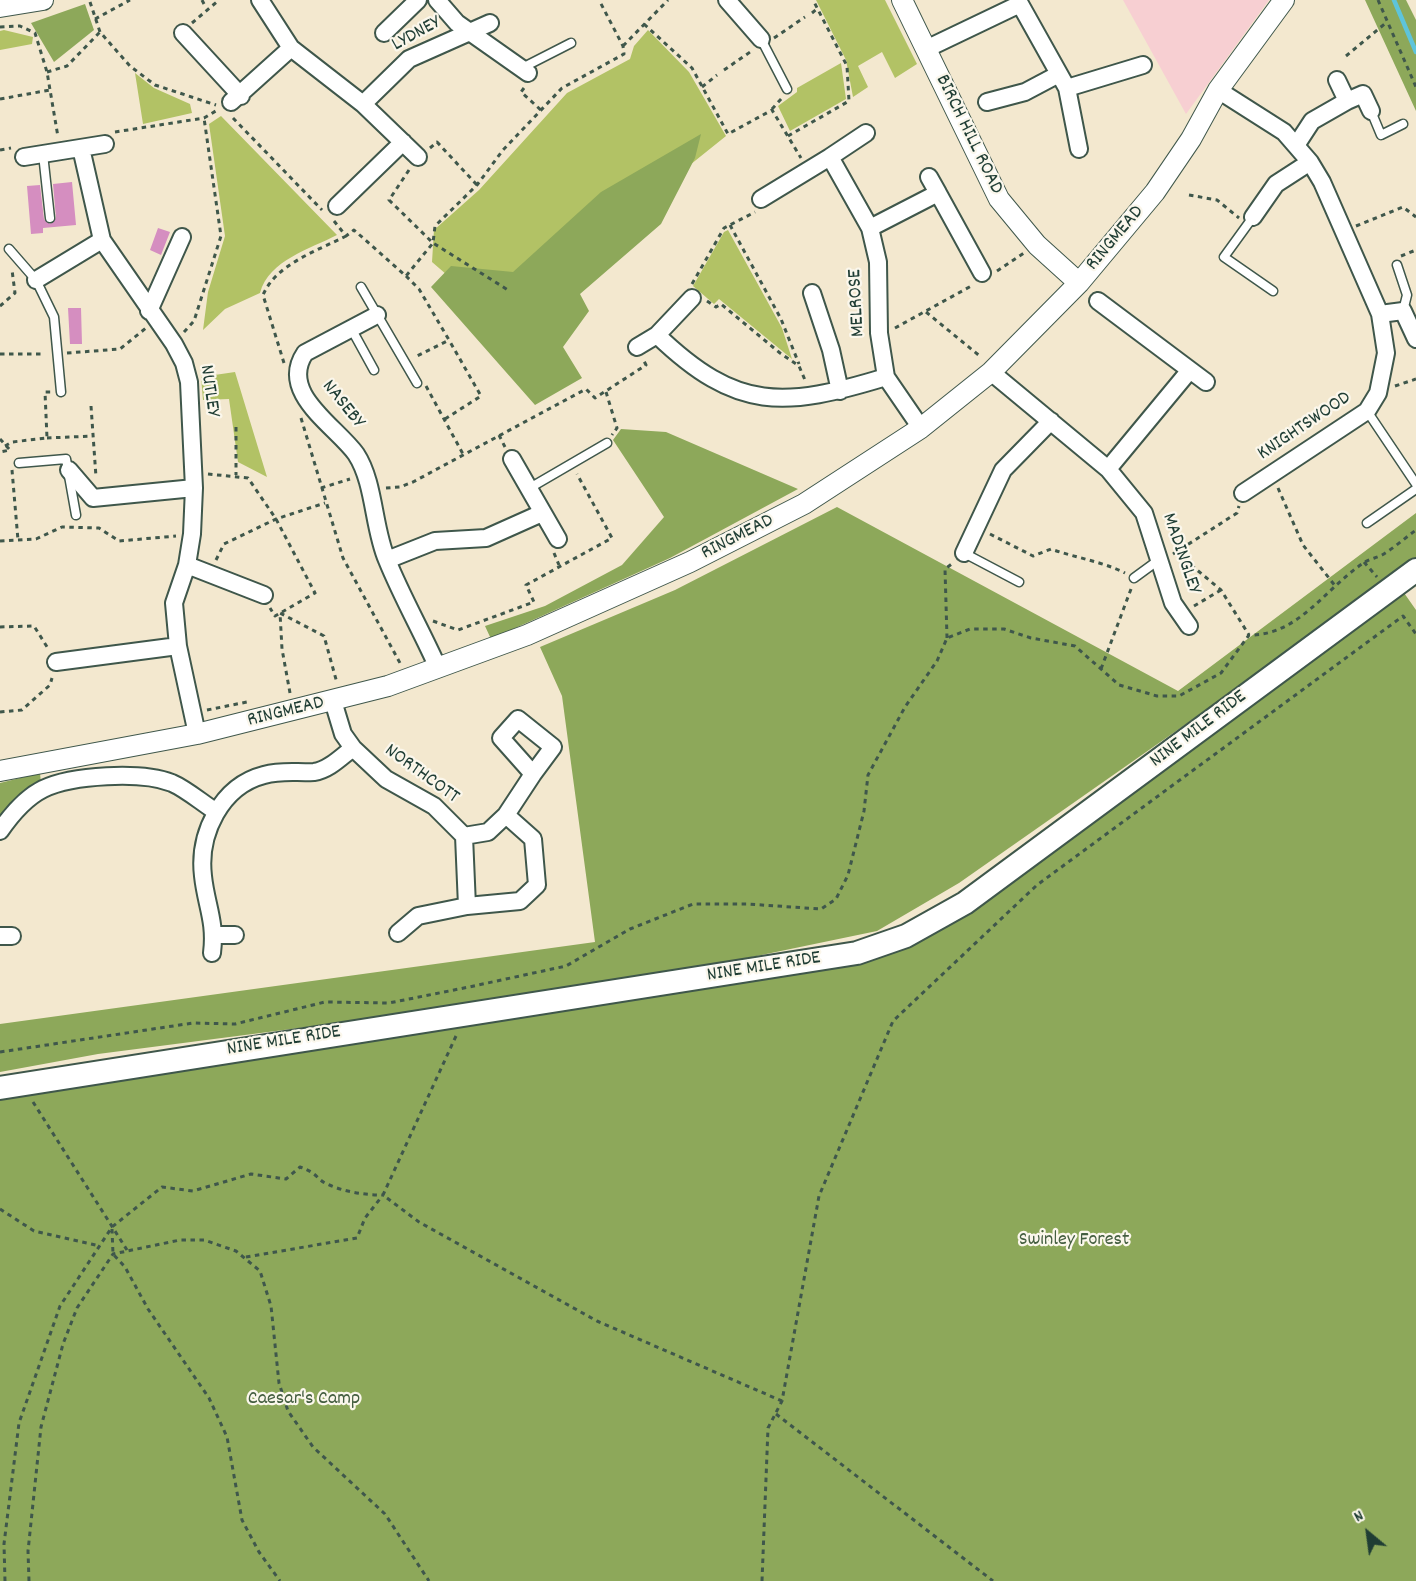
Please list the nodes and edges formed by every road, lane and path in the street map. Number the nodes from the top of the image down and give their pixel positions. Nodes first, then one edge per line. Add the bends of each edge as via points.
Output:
1 (43, 0) edge
2 (130, 0) edge
3 (202, 0) edge
4 (219, 0) edge
5 (260, 0) edge
6 (418, 0) edge
7 (437, 0) edge
8 (598, 0) edge
9 (668, 0) edge
10 (727, 0) edge
11 (813, 0) edge
12 (902, 0) edge
13 (1284, 0) edge
14 (1378, 0) edge
15 (90, 2) dead end
16 (1021, 2) edge
17 (0, 7) edge
18 (207, 8) junction
19 (818, 8) junction
20 (812, 13) dead end
21 (95, 19) junction
22 (1388, 22) junction
23 (490, 23) dead end
24 (644, 24) junction
25 (0, 27) edge
26 (100, 32) junction
27 (469, 32) junction
28 (183, 33) joint
29 (384, 33) dead end
30 (761, 39) joint
31 (571, 43) dead end
32 (623, 46) junction
33 (291, 48) junction
34 (926, 49) junction
35 (1346, 56) dead end
36 (1143, 65) dead end
37 (525, 71) junction
38 (47, 72) junction
39 (717, 75) dead end
40 (1337, 80) dead end
41 (1063, 81) junction
42 (702, 87) junction
43 (1416, 87) edge
44 (787, 89) dead end
45 (50, 90) junction
46 (1218, 90) junction
47 (0, 99) edge
48 (1347, 101) junction
49 (987, 102) dead end
50 (363, 104) junction
51 (231, 105) junction
52 (542, 111) junction
53 (1371, 111) joint
54 (204, 118) dead end
55 (1403, 124) dead end
56 (866, 133) dead end
57 (788, 136) junction
58 (59, 141) dead end
59 (403, 142) junction
60 (105, 144) dead end
61 (1297, 144) junction
62 (81, 148) junction
63 (1080, 149) dead end
64 (43, 154) junction
65 (24, 157) dead end
66 (418, 157) junction
67 (830, 157) junction
68 (1310, 162) junction
69 (808, 170) junction
70 (929, 177) dead end
71 (477, 185) junction
72 (938, 193) junction
73 (1189, 195) dead end
74 (761, 199) joint
75 (337, 206) dead end
76 (1416, 216) edge
77 (50, 218) dead end
78 (1250, 221) junction
79 (730, 225) junction
80 (870, 228) junction
81 (1343, 231) junction
82 (346, 236) junction
83 (182, 237) dead end
84 (102, 240) junction
85 (433, 243) junction
86 (1037, 245) junction
87 (9, 249) joint
88 (1397, 265) dead end
89 (406, 276) junction
90 (984, 276) junction
91 (36, 280) junction
92 (1079, 283) junction
93 (361, 287) dead end
94 (508, 290) dead end
95 (1273, 291) dead end
96 (812, 293) dead end
97 (694, 295) junction
98 (1098, 301) dead end
99 (0, 306) edge
100 (1403, 311) junction
101 (926, 312) junction
102 (1380, 314) junction
103 (152, 315) junction
104 (377, 315) junction
105 (352, 330) junction
106 (657, 335) junction
107 (880, 335) junction
108 (1416, 339) edge
109 (449, 340) junction
110 (174, 344) junction
111 (637, 347) joint
112 (0, 354) edge
113 (58, 354) junction
114 (405, 361) junction
115 (799, 366) junction
116 (286, 368) dead end
117 (375, 370) dead end
118 (993, 370) junction
119 (1191, 370) junction
120 (886, 377) junction
121 (1206, 382) dead end
122 (417, 383) joint
123 (806, 384) dead end
124 (840, 391) junction
125 (61, 392) joint
126 (606, 392) junction
127 (92, 406) dead end
128 (299, 411) dead end
129 (1368, 411) junction
130 (445, 419) junction
131 (1051, 421) junction
132 (236, 427) dead end
133 (921, 428) junction
134 (93, 436) junction
135 (47, 438) junction
136 (0, 439) edge
137 (607, 442) joint
138 (5, 446) junction
139 (10, 450) junction
140 (0, 452) edge
141 (463, 454) junction
142 (11, 457) dead end
143 (512, 459) dead end
144 (15, 463) joint
145 (572, 465) junction
146 (1108, 469) junction
147 (69, 470) junction
148 (236, 475) junction
149 (1270, 476) junction
150 (194, 481) junction
151 (366, 482) junction
152 (1416, 484) edge
153 (321, 488) junction
154 (528, 489) junction
155 (1416, 489) edge
156 (1243, 493) joint
157 (97, 497) junction
158 (325, 503) junction
159 (542, 513) junction
160 (76, 515) dead end
161 (276, 519) junction
162 (1367, 523) dead end
163 (976, 527) junction
164 (1416, 530) edge
165 (192, 534) junction
166 (558, 539) dead end
167 (18, 540) junction
168 (0, 541) edge
169 (964, 553) junction
170 (1161, 559) junction
171 (387, 560) junction
172 (1191, 564) dead end
173 (187, 565) junction
174 (1416, 570) edge
175 (209, 574) junction
176 (1134, 578) junction
177 (1019, 582) dead end
178 (1336, 587) junction
179 (1221, 590) junction
180 (264, 595) joint
181 (280, 613) junction
182 (414, 615) junction
183 (1185, 620) joint
184 (0, 627) edge
185 (1416, 634) edge
186 (1249, 635) junction
187 (947, 638) junction
188 (178, 646) junction
189 (56, 662) junction
190 (438, 668) junction
191 (1101, 669) junction
192 (409, 678) junction
193 (290, 693) dead end
194 (337, 700) junction
195 (0, 712) edge
196 (197, 734) junction
197 (353, 748) junction
198 (0, 771) edge
199 (533, 774) dead end
200 (215, 811) junction
201 (506, 815) junction
202 (0, 831) edge
203 (464, 836) junction
204 (467, 906) junction
205 (398, 933) dead end
206 (214, 935) junction
207 (235, 935) dead end
208 (212, 953) dead end
209 (458, 1032) dead end
210 (0, 1052) edge
211 (0, 1088) edge
212 (30, 1097) dead end
213 (383, 1195) junction
214 (0, 1209) edge
215 (112, 1227) junction
216 (100, 1246) junction
217 (127, 1250) junction
218 (113, 1254) junction
219 (245, 1257) junction
220 (782, 1401) junction
221 (776, 1414) junction
222 (6, 1581) edge
223 (29, 1581) edge
224 (280, 1581) edge
225 (429, 1581) edge
226 (762, 1581) edge
227 (993, 1581) edge

1 - 17 street
2 - 21 path
3 - 18 path
4 - 18 path
5 - 33 street
6 - 29 street, LYDNEY
7 - 27 street, LYDNEY
8 - 32 path
9 - 24 path
10 - 30 street
11 - 19 path
12 - 34 street, BIRCH HILL ROAD
13 - 46 street, RINGMEAD
14 - 22 path
15 - 21 path
16 - 34 street
16 - 41 street
18 - 28 path
19 - 20 path
19 - 57 path via 847,66 849,101
21 - 26 path
22 - 35 path
22 - 43 path
23 - 27 street, LYDNEY
24 - 32 path
24 - 42 path via 692,68
25 - 38 path via 20,26 34,33
26 - 38 path via 67,66
26 - 51 path via 130,66 155,85
27 - 37 street, LYDNEY
27 - 50 street, LYDNEY via 409,59
28 - 51 street
30 - 44 lane
31 - 37 lane
32 - 52 path via 624,54 562,88
33 - 50 street
33 - 51 street
34 - 86 street, BIRCH HILL ROAD via 999,199
36 - 41 street
37 - 52 path via 530,80 520,92
38 - 45 path
39 - 42 path
40 - 48 street
41 - 49 street
41 - 63 street
42 - 57 path via 728,134 772,110
45 - 47 path
45 - 58 path
46 - 61 street, KNIGHTSWOOD
46 - 92 street, RINGMEAD via 1155,192
48 - 53 street via 1363,94
48 - 61 street via 1312,121
50 - 59 street
51 - 82 path
52 - 71 path via 502,150
53 - 55 lane via 1382,135
54 - 110 path via 221,236 194,321
56 - 67 street
57 - 69 path
59 - 66 street
59 - 75 street
60 - 62 street
61 - 68 street, KNIGHTSWOOD
62 - 64 street
62 - 84 street, NUTLEY
64 - 65 street
64 - 77 lane
66 - 71 path via 437,142
66 - 85 path via 389,200
67 - 69 street
67 - 80 street, MELROSE
68 - 78 street via 1276,184
68 - 81 street, KNIGHTSWOOD
69 - 74 street
70 - 72 street
71 - 85 path via 435,226
72 - 80 street
72 - 90 street
73 - 78 path via 1217,200
74 - 79 path via 760,209
76 - 81 path via 1403,207
78 - 95 lane via 1224,257
79 - 97 path via 724,228
79 - 115 path via 781,319
80 - 107 street, MELROSE via 878,262
81 - 102 street, KNIGHTSWOOD
82 - 89 path via 354,230
82 - 116 path via 282,270 267,285 263,295
83 - 103 street
84 - 91 street
84 - 103 street, NUTLEY
85 - 89 path
85 - 94 path
86 - 90 path
86 - 92 street, BIRCH HILL ROAD
87 - 91 lane
87 - 99 path via 15,293
88 - 100 lane via 1407,295
89 - 109 path via 419,289
90 - 101 path
91 - 113 lane via 54,317
92 - 118 street, RINGMEAD
93 - 104 lane
96 - 124 street, MELROSE
97 - 106 street
97 - 115 path via 716,307 721,304
98 - 119 street
100 - 102 street
100 - 108 street
101 - 107 path
101 - 118 path
102 - 129 street, KNIGHTSWOOD via 1386,353 1378,393
103 - 110 street, NUTLEY
103 - 113 path via 120,349
104 - 105 street, NASEBY
104 - 114 lane
105 - 117 lane
105 - 151 street, NASEBY via 305,353 298,362 297,376 308,402 357,455
106 - 111 street
106 - 124 street via 685,362 736,392 801,398
107 - 120 street, MELROSE
109 - 114 path
109 - 130 path via 481,396
110 - 150 street, NUTLEY via 189,382
111 - 126 path via 646,365
112 - 113 path
113 - 125 lane
114 - 122 lane
115 - 123 path
118 - 131 street, MADINGLEY
118 - 133 street, RINGMEAD
119 - 121 street
119 - 146 street
120 - 124 street
120 - 133 street, MELROSE
122 - 130 path via 424,383
125 - 135 path via 45,392
126 - 137 path via 617,428
126 - 141 path via 595,398 586,389
127 - 134 path
128 - 153 path
129 - 149 street, KNIGHTSWOOD
129 - 152 lane
130 - 141 path
131 - 146 street, MADINGLEY
131 - 163 street via 1003,470
132 - 148 path
133 - 190 street, RINGMEAD via 754,531 527,635
134 - 135 path
134 - 157 path
135 - 138 path
136 - 138 path
137 - 145 lane
138 - 139 path
139 - 140 path
139 - 142 path
141 - 151 path via 400,487
143 - 154 street
144 - 147 lane via 66,459
144 - 167 path
145 - 154 lane
145 - 182 path via 612,538 526,585 534,602 458,630
146 - 170 street, MADINGLEY via 1144,513
147 - 157 street via 93,498
147 - 160 lane
148 - 150 path
148 - 161 path via 248,477
149 - 156 street, KNIGHTSWOOD
149 - 178 path via 1303,545
150 - 157 street
150 - 165 street, NUTLEY
151 - 153 path
151 - 171 street, NASEBY
153 - 158 path
154 - 159 street
155 - 162 lane
156 - 170 path via 1237,513
158 - 161 path
158 - 192 path via 343,558
159 - 166 street
159 - 171 street via 486,538 435,541
161 - 175 path via 224,544
161 - 181 path via 315,593
163 - 169 street
163 - 176 path via 1033,556 1051,549 1106,564
164 - 178 path via 1364,562
165 - 167 path via 119,541 99,528 62,527 36,539
165 - 173 street, NUTLEY
167 - 168 path
169 - 177 lane
169 - 187 path via 945,569
170 - 176 lane
170 - 183 street, MADINGLEY via 1173,603
171 - 182 street, NASEBY
172 - 179 path
173 - 175 street
173 - 188 street, NUTLEY via 174,603
174 - 211 main road, NINE MILE RIDE via 965,903 906,936 857,953
175 - 180 street
176 - 191 path
178 - 186 path via 1290,624 1266,635
179 - 183 path
179 - 186 path
180 - 181 path via 275,616
181 - 193 path
181 - 194 path via 324,636
182 - 190 street, NASEBY
184 - 189 path via 34,626
185 - 220 path via 1403,616 1037,885 892,1021 819,1196
186 - 191 path via 1221,673 1179,696 1157,696 1119,685
187 - 191 path via 970,629 1004,629 1075,646
187 - 210 path via 868,775 864,811 848,875 836,899 821,909 693,904 630,929 566,966 480,985 389,1003 325,1002 235,1024 193,1023
188 - 189 street
188 - 196 street, NUTLEY
189 - 195 path via 50,685 22,710
190 - 192 street, RINGMEAD
192 - 194 street, RINGMEAD
194 - 196 street, RINGMEAD
194 - 197 street, NORTHCOTT via 343,734
196 - 198 street, RINGMEAD
197 - 200 street, NORTHCOTT via 316,772 281,770 257,777 237,789
197 - 203 street, NORTHCOTT via 386,779 434,806
199 - 201 street
200 - 202 street via 172,783 113,777 78,780 43,789 15,810
200 - 206 street, NORTHCOTT via 205,845 203,875
201 - 203 street via 488,832
201 - 204 street via 533,839 537,885 520,901
203 - 204 street
204 - 205 street via 418,916
206 - 207 street
206 - 208 street, NORTHCOTT
209 - 213 path
212 - 215 path
213 - 215 path via 364,1195 325,1184 315,1172 300,1167 286,1179 251,1174 193,1191 162,1187
213 - 219 path via 365,1218 357,1238
213 - 220 path via 419,1222 597,1322
214 - 216 path via 34,1231
215 - 216 path
215 - 217 path
215 - 218 path
216 - 222 path via 60,1306 19,1423 4,1544
217 - 218 path
217 - 219 path via 180,1240 204,1240
218 - 223 path via 77,1308 41,1427 28,1551
218 - 224 path via 125,1266 148,1309 209,1398 227,1437 242,1520
219 - 225 path via 260,1271 267,1287 279,1383 288,1411 312,1447 385,1514
220 - 221 path
221 - 226 path via 768,1428
221 - 227 path

